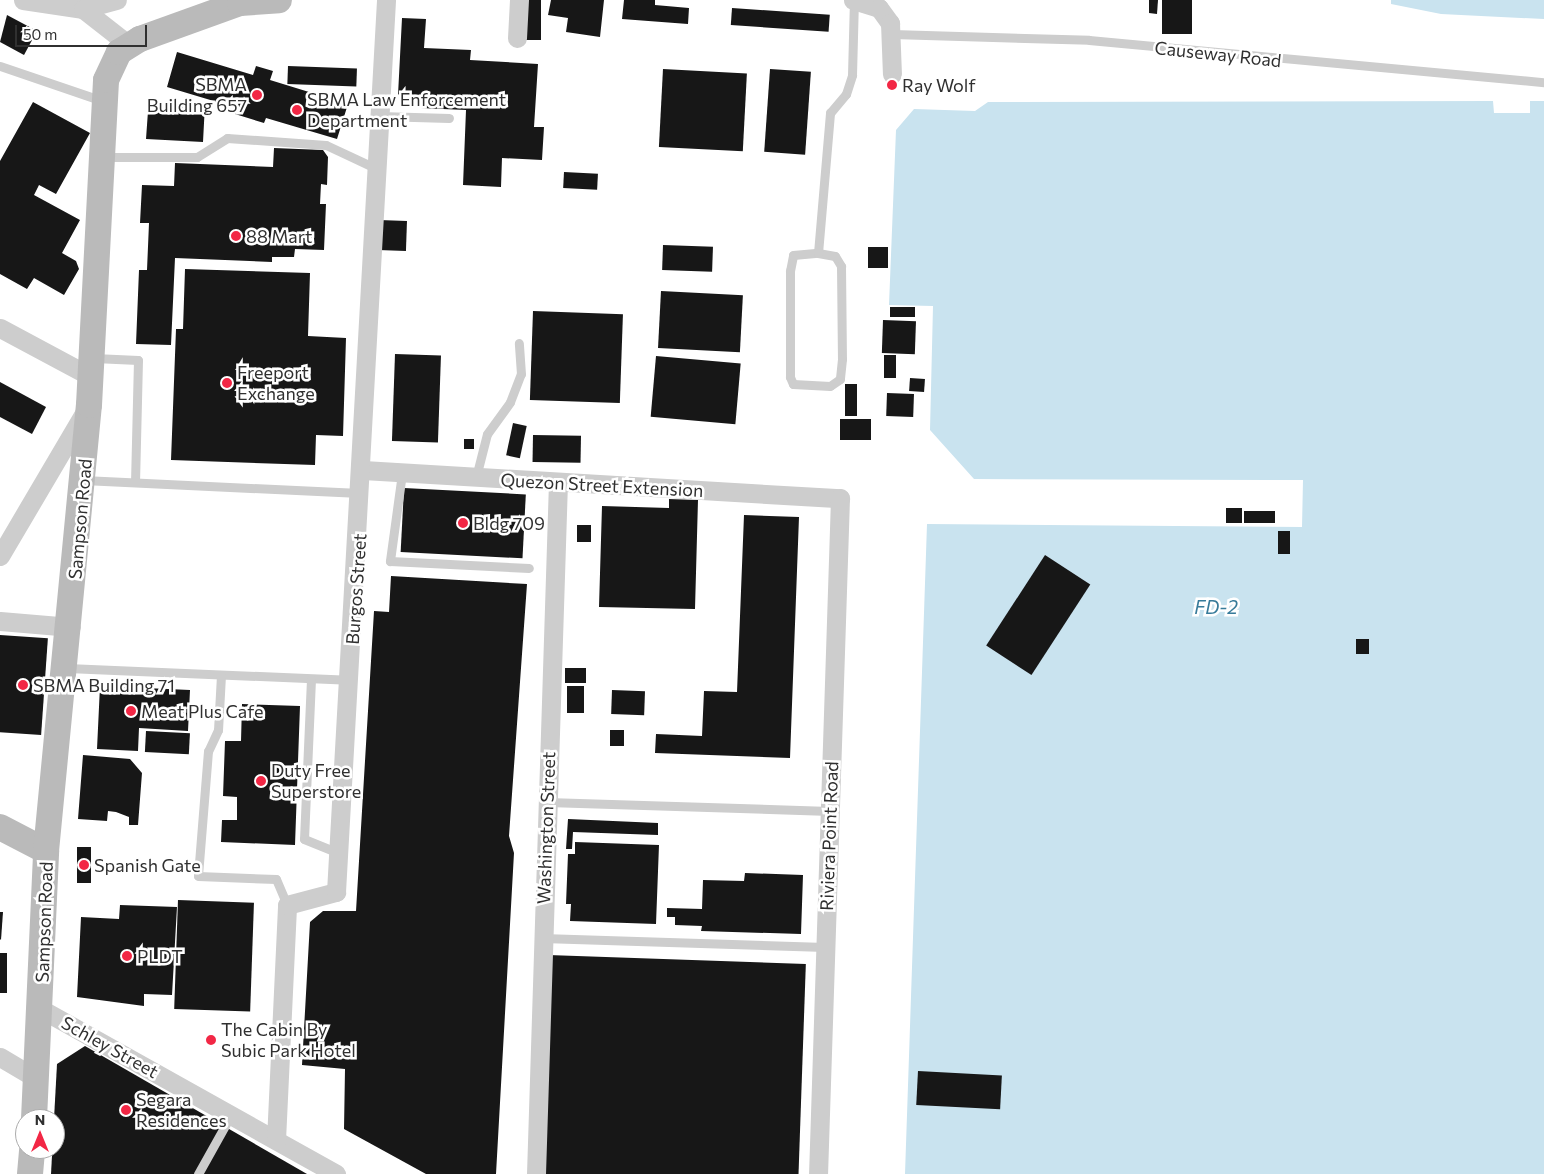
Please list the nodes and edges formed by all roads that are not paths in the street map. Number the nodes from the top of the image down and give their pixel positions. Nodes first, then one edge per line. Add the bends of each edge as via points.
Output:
1 (23, 0) edge
2 (117, 0) edge
3 (279, 0) edge
4 (386, 0) edge
5 (519, 0) edge
6 (854, 0) edge
7 (242, 1) edge
8 (83, 9) junction
9 (892, 34) junction
10 (517, 38) dead end
11 (129, 45) junction
12 (0, 66) edge
13 (892, 74) dead end
14 (1544, 82) edge
15 (104, 101) junction
16 (378, 116) junction
17 (449, 118) dead end
18 (100, 156) junction
19 (375, 168) junction
20 (818, 253) junction
21 (0, 328) edge
22 (519, 342) dead end
23 (91, 367) junction
24 (89, 404) junction
25 (363, 470) junction
26 (402, 473) junction
27 (476, 478) junction
28 (83, 480) junction
29 (135, 482) junction
30 (558, 483) junction
31 (362, 493) junction
32 (840, 498) joint
33 (0, 556) edge
34 (529, 568) dead end
35 (0, 621) edge
36 (71, 627) junction
37 (66, 668) junction
38 (221, 675) junction
39 (311, 679) junction
40 (350, 680) junction
41 (546, 802) junction
42 (830, 811) junction
43 (0, 827) edge
44 (46, 851) junction
45 (339, 853) junction
46 (287, 905) junction
47 (542, 938) junction
48 (825, 948) junction
49 (41, 1009) junction
50 (0, 1057) edge
51 (37, 1079) junction
52 (35, 1109) edge
53 (231, 1115) junction
54 (276, 1140) junction
55 (31, 1159) edge
56 (30, 1174) edge
57 (198, 1174) edge
58 (336, 1174) edge
59 (536, 1174) edge
60 (818, 1174) edge

1 - 8 street
2 - 8 street
3 - 7 main road, Sampson Road
4 - 16 street, Burgos Street
5 - 10 street
6 - 9 street via 879,8
6 - 20 lane via 852,75 846,94 830,113
7 - 11 main road, Sampson Road
8 - 11 street
9 - 13 street
9 - 14 lane, Causeway Road via 1089,40
11 - 15 main road, Sampson Road via 108,70
12 - 15 lane
15 - 18 main road, Sampson Road
16 - 17 lane
16 - 19 street, Burgos Street
18 - 19 lane via 197,157 227,138 326,145
18 - 23 main road, Sampson Road
19 - 25 street, Burgos Street
20 - 20 lane via 835,256 841,266 842,359 840,379 830,386 794,384 790,377 793,255
21 - 23 street
22 - 27 lane via 521,374 510,402 487,434
23 - 24 main road, Sampson Road
23 - 29 lane via 138,360
24 - 28 main road, Sampson Road
24 - 33 street
25 - 26 street, Quezon Street Extension
25 - 31 street, Burgos Street
26 - 27 street, Quezon Street Extension
26 - 34 lane via 390,561
27 - 30 street, Quezon Street Extension
28 - 29 lane
28 - 36 main road, Sampson Road
29 - 31 lane
30 - 32 street, Quezon Street Extension
30 - 41 street, Washington Street
31 - 40 street, Burgos Street
32 - 42 street, Riviera Point Road
35 - 36 street
36 - 37 main road, Sampson Road
37 - 38 lane
37 - 44 main road, Sampson Road
38 - 39 lane
38 - 46 lane via 218,730 208,752 198,876 276,879
39 - 40 lane
39 - 45 lane via 304,839
40 - 45 street, Burgos Street
41 - 42 lane
41 - 47 street, Washington Street
42 - 48 street, Riviera Point Road
43 - 44 main road
44 - 49 main road, Sampson Road
45 - 46 street, Burgos Street via 336,892
46 - 54 street
47 - 48 lane
47 - 59 street, Washington Street
48 - 60 street, Riviera Point Road
49 - 51 main road, Sampson Road
49 - 53 street, Schley Street
50 - 51 street
51 - 52 main road, Sampson Road
53 - 54 street, Schley Street
53 - 57 lane
54 - 58 street, Schley Street
55 - 56 main road

